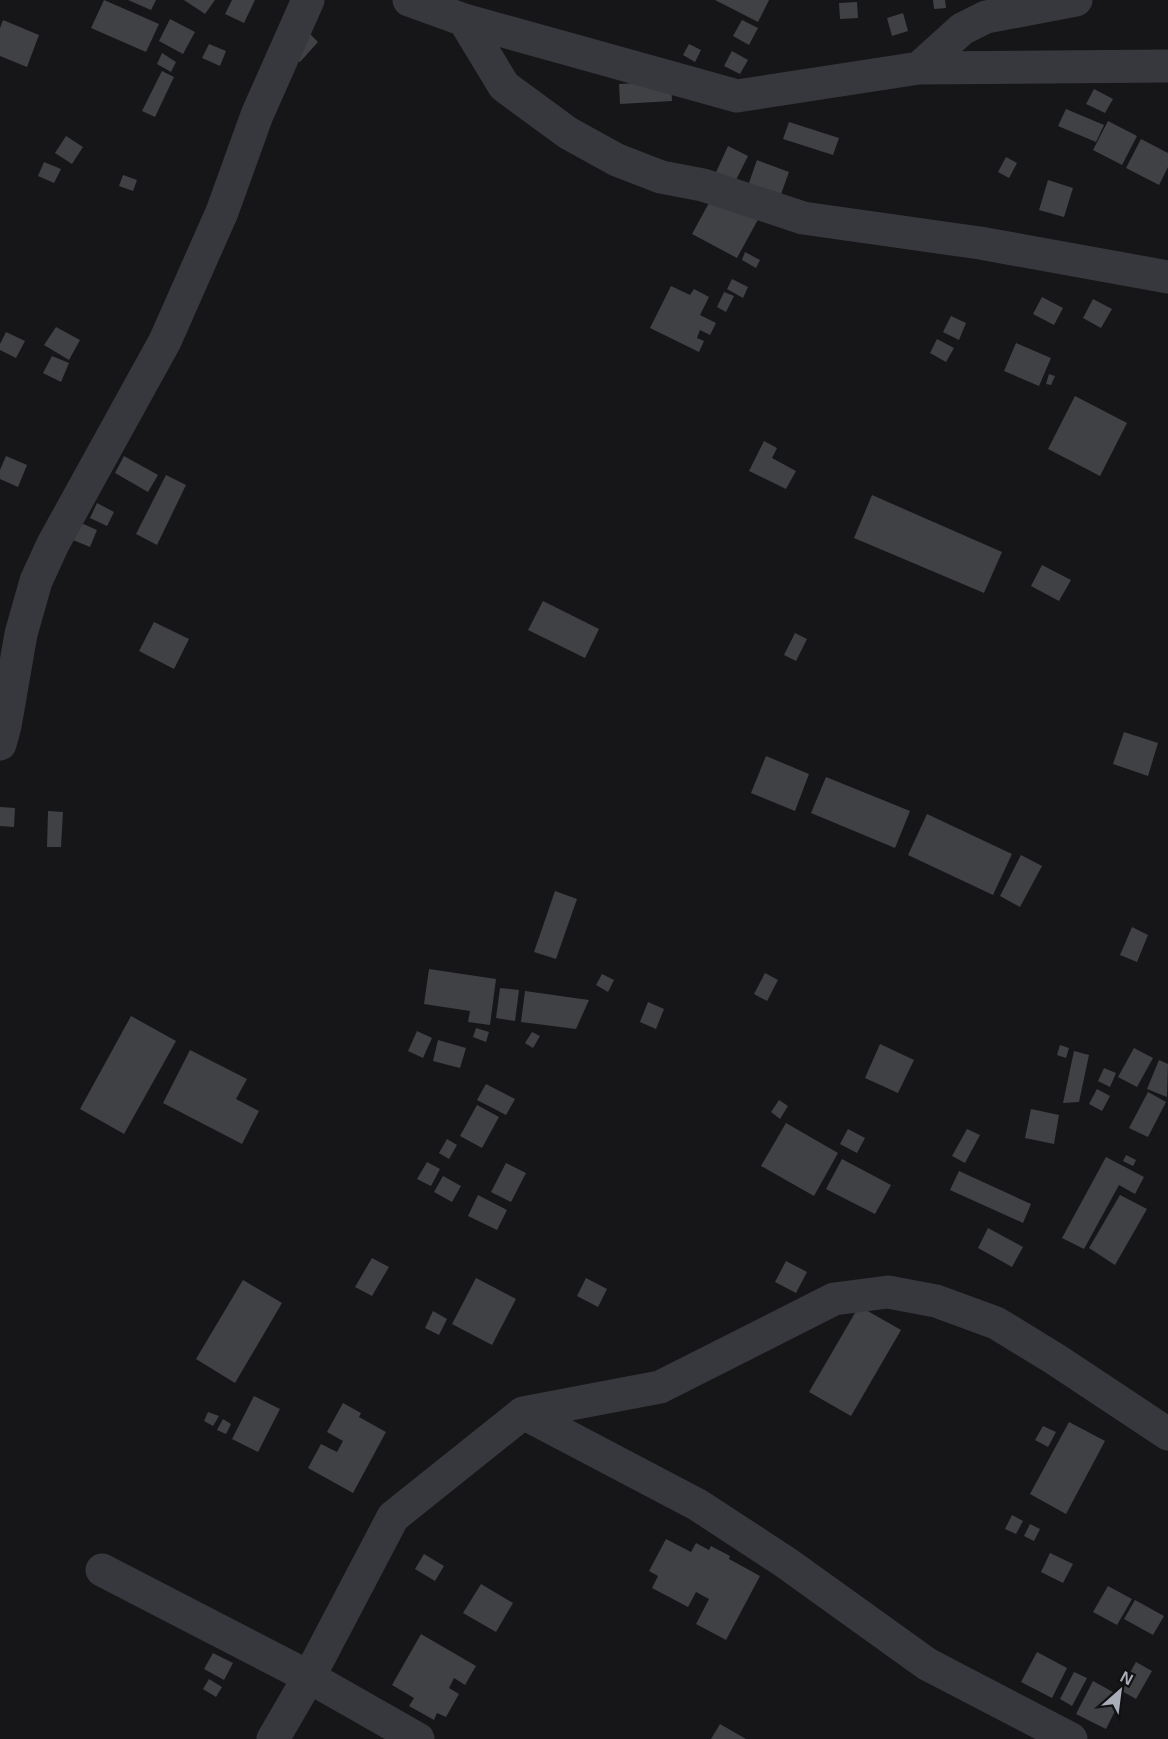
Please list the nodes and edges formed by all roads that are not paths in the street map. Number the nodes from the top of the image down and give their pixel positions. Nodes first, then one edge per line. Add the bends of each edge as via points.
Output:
1 (308, 0) edge
2 (409, 0) edge
3 (1076, 0) edge
4 (464, 20) junction
5 (1168, 66) edge
6 (919, 68) junction
7 (1168, 277) edge
8 (0, 744) edge
9 (523, 1413) junction
10 (1168, 1434) edge
11 (102, 1570) dead end
12 (309, 1677) junction
13 (273, 1739) edge
14 (418, 1739) edge
15 (1071, 1739) edge

1 - 8 street via 165,341 52,544 36,581 21,634
2 - 4 street
3 - 6 street via 986,17 962,29
4 - 6 street via 737,96
4 - 7 street via 504,86 568,133 616,160 661,177 703,185 803,218 980,243
5 - 6 street
9 - 10 street via 660,1387 834,1299 888,1292 936,1301 996,1323
9 - 12 street via 393,1517
9 - 15 street via 698,1504 927,1664
11 - 12 street
12 - 13 street
12 - 14 street

